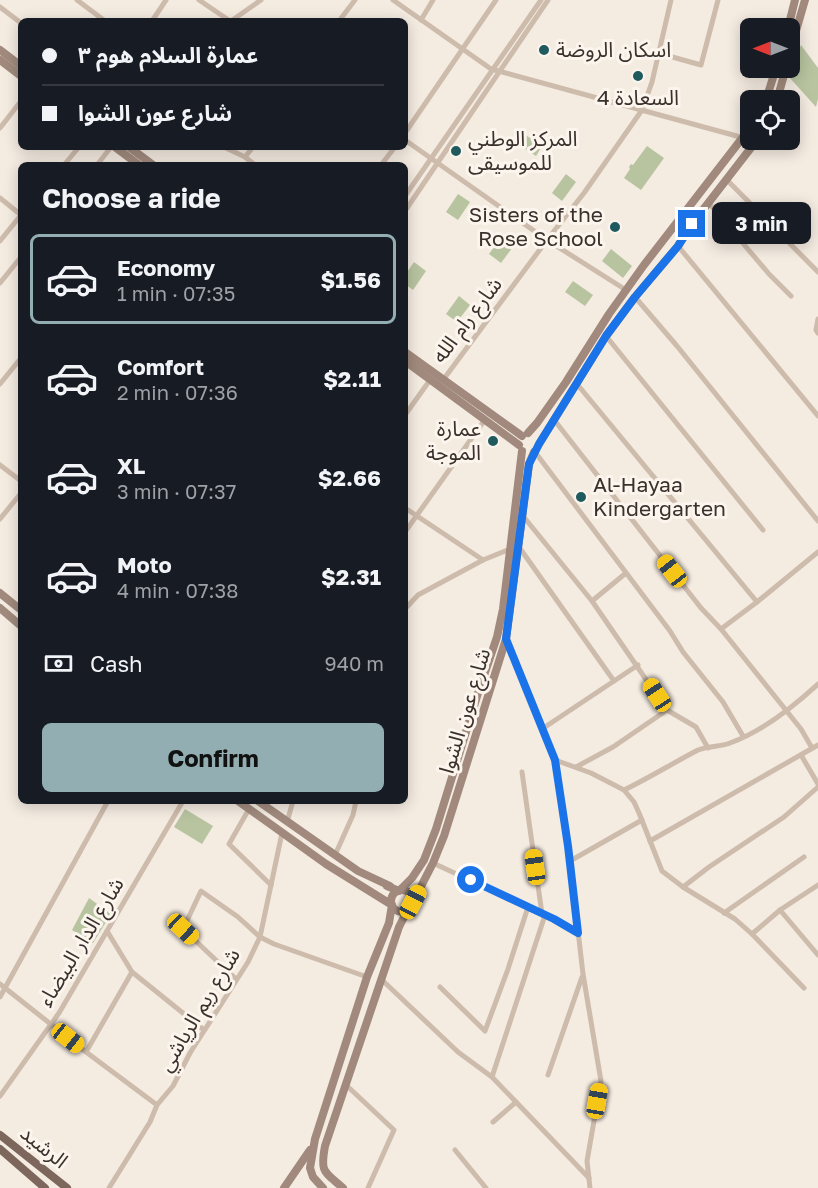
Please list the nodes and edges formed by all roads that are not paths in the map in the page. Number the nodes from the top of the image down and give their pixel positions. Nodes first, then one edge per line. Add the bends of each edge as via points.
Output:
1 (77, 0) edge
2 (166, 0) edge
3 (200, 0) edge
4 (261, 0) edge
5 (355, 0) edge
6 (393, 0) edge
7 (433, 0) edge
8 (496, 0) edge
9 (541, 0) edge
10 (548, 0) edge
11 (671, 0) edge
12 (718, 0) edge
13 (795, 0) edge
14 (805, 0) edge
15 (0, 7) edge
16 (101, 18) edge
17 (154, 18) edge
18 (227, 18) edge
19 (235, 18) edge
20 (341, 18) edge
21 (790, 18) edge
22 (800, 18) edge
23 (421, 20) junction
24 (18, 21) edge
25 (463, 50) junction
26 (0, 51) edge
27 (658, 53) junction
28 (0, 60) edge
29 (18, 64) edge
30 (491, 69) junction
31 (500, 71) junction
32 (18, 74) edge
33 (18, 105) edge
34 (642, 110) junction
35 (0, 128) edge
36 (408, 129) edge
37 (740, 137) edge
38 (408, 142) edge
39 (740, 143) edge
40 (77, 150) edge
41 (110, 150) edge
42 (117, 150) edge
43 (133, 150) edge
44 (230, 150) edge
45 (251, 150) edge
46 (393, 150) edge
47 (749, 150) edge
48 (245, 157) junction
49 (432, 158) junction
50 (67, 162) edge
51 (100, 162) edge
52 (135, 162) edge
53 (149, 162) edge
54 (251, 162) edge
55 (383, 162) edge
56 (438, 162) junction
57 (726, 179) junction
58 (408, 192) edge
59 (0, 198) edge
60 (708, 202) junction
61 (408, 207) edge
62 (18, 213) edge
63 (18, 219) edge
64 (547, 240) junction
65 (0, 242) edge
66 (678, 246) junction
67 (18, 261) edge
68 (818, 272) edge
69 (0, 283) edge
70 (626, 290) junction
71 (791, 296) dead end
72 (635, 297) junction
73 (818, 318) edge
74 (818, 333) edge
75 (606, 336) junction
76 (408, 354) edge
77 (18, 362) edge
78 (408, 363) edge
79 (430, 380) junction
80 (443, 380) junction
81 (0, 384) edge
82 (578, 384) junction
83 (408, 410) edge
84 (818, 416) edge
85 (484, 421) junction
86 (555, 421) junction
87 (525, 435) junction
88 (539, 444) junction
89 (521, 448) junction
90 (536, 454) junction
91 (0, 465) edge
92 (18, 479) edge
93 (18, 497) edge
94 (408, 510) edge
95 (417, 516) junction
96 (523, 516) junction
97 (0, 519) edge
98 (818, 521) edge
99 (408, 528) edge
100 (763, 530) dead end
101 (519, 547) junction
102 (510, 549) junction
103 (818, 552) edge
104 (483, 560) junction
105 (626, 573) junction
106 (0, 593) edge
107 (592, 601) junction
108 (757, 602) junction
109 (408, 606) edge
110 (0, 608) edge
111 (18, 608) edge
112 (18, 623) edge
113 (721, 628) junction
114 (506, 639) junction
115 (638, 665) junction
116 (614, 681) junction
117 (818, 684) edge
118 (667, 710) junction
119 (787, 712) junction
120 (542, 729) junction
121 (743, 736) junction
122 (815, 747) edge
123 (708, 748) junction
124 (801, 754) junction
125 (555, 760) junction
126 (576, 767) junction
127 (522, 772) dead end
128 (818, 785) edge
129 (624, 790) junction
130 (106, 804) edge
131 (181, 804) edge
132 (242, 804) edge
133 (262, 804) edge
134 (292, 804) edge
135 (355, 804) edge
136 (249, 809) junction
137 (642, 820) junction
138 (287, 822) junction
139 (282, 833) junction
140 (650, 841) junction
141 (335, 855) junction
142 (804, 857) dead end
143 (570, 861) junction
144 (434, 863) junction
145 (406, 883) junction
146 (271, 885) junction
147 (818, 885) edge
148 (387, 886) junction
149 (684, 887) junction
150 (399, 891) junction
151 (382, 897) junction
152 (413, 902) junction
153 (392, 905) junction
154 (528, 907) junction
155 (780, 910) junction
156 (407, 911) junction
157 (724, 913) junction
158 (544, 914) junction
159 (389, 918) junction
160 (106, 931) junction
161 (578, 933) junction
162 (752, 933) junction
163 (260, 937) junction
164 (818, 955) edge
165 (132, 972) junction
166 (583, 975) junction
167 (367, 977) junction
168 (236, 979) junction
169 (381, 979) junction
170 (3, 986) edge
171 (440, 987) dead end
172 (804, 988) dead end
173 (0, 997) edge
174 (50, 1024) junction
175 (204, 1030) junction
176 (86, 1052) junction
177 (548, 1075) dead end
178 (492, 1077) junction
179 (345, 1084) junction
180 (0, 1096) edge
181 (516, 1102) junction
182 (157, 1105) junction
183 (493, 1122) dead end
184 (0, 1135) edge
185 (315, 1139) junction
186 (0, 1149) edge
187 (455, 1150) dead end
188 (294, 1175) junction
189 (589, 1178) junction
190 (316, 1182) junction
191 (45, 1188) edge
192 (67, 1188) edge
193 (109, 1188) edge
194 (284, 1188) edge
195 (323, 1188) edge
196 (343, 1188) edge
197 (368, 1188) edge
198 (486, 1188) edge
199 (590, 1188) edge

1 - 16 street
2 - 17 street
3 - 18 street
4 - 19 street
5 - 20 street
6 - 23 street
7 - 23 street
8 - 25 street
9 - 30 street
10 - 31 street
11 - 27 street, شارع رام الله
12 - 27 street via 701,65
13 - 21 main road
14 - 22 main road
15 - 24 street
23 - 25 street
25 - 30 street
25 - 36 street
26 - 29 main road
27 - 34 street, شارع رام الله
28 - 32 main road
30 - 31 street
30 - 49 street
31 - 34 street
31 - 56 street
33 - 35 street
34 - 37 street
34 - 64 street, شارع رام الله
38 - 49 street
39 - 70 main road
40 - 50 street
41 - 51 street
42 - 52 main road
43 - 53 main road
44 - 48 street
45 - 48 street
46 - 55 street
47 - 57 main road
48 - 54 street
49 - 56 street
49 - 58 street
56 - 61 street
56 - 64 street
57 - 60 main road
57 - 68 street
59 - 62 street
60 - 66 main road
60 - 71 street
63 - 65 street
64 - 70 street
64 - 80 street, شارع رام الله
66 - 72 main road
66 - 84 street
67 - 69 street
70 - 87 main road via 566,382
72 - 75 main road
72 - 98 street
73 - 74 street
75 - 82 main road
75 - 100 street
76 - 80 main road
77 - 81 street
78 - 79 main road
79 - 83 street
79 - 85 main road
80 - 87 main road
82 - 86 main road
82 - 108 street
85 - 89 main road
85 - 95 street
86 - 88 main road
86 - 113 street via 701,608
87 - 88 main road via 537,437
87 - 89 main road
88 - 90 main road
89 - 90 main road
89 - 102 main road, شارع عون الشوا
90 - 96 main road, شارع عون الشوا via 529,464
90 - 105 street
91 - 92 street
93 - 97 street
94 - 95 street
95 - 99 street
95 - 104 street
96 - 101 main road, شارع عون الشوا
96 - 107 street
101 - 114 main road, شارع عون الشوا
101 - 116 street
102 - 104 street
102 - 145 main road, شارع عون الشوا via 497,637 436,829 424,861
103 - 108 street
104 - 109 street via 418,595
105 - 107 street
105 - 121 street via 723,702
106 - 111 main road
107 - 115 street
108 - 113 street
110 - 112 main road
113 - 119 street
114 - 120 street
114 - 144 main road, شارع عون الشوا
115 - 116 street
115 - 118 street
116 - 120 street
117 - 119 street
118 - 123 street via 696,727
118 - 126 street via 614,747
119 - 121 street
119 - 122 street
120 - 125 street
121 - 123 street via 729,744
122 - 124 street
123 - 129 street
124 - 128 street
124 - 140 street
125 - 126 street
125 - 143 street
126 - 129 street
127 - 158 street
128 - 149 street via 784,817
129 - 137 street
130 - 170 street
131 - 160 street, شارع الدار البيضاء
132 - 136 main road
133 - 138 main road
134 - 138 street
135 - 141 street
136 - 139 main road
136 - 146 street via 229,844
137 - 140 street
137 - 143 street
138 - 141 main road
139 - 146 street, شارع ريم الرياشي
139 - 151 main road
140 - 149 street via 662,871
141 - 148 main road
142 - 157 street
143 - 161 street
144 - 152 main road, شارع عون الشوا
144 - 154 street
145 - 148 main road
145 - 150 main road, شارع عون الشوا
146 - 163 street, شارع ريم الرياشي
147 - 155 street
148 - 150 main road
149 - 157 street
150 - 152 main road via 409,892
150 - 153 main road via 393,895
151 - 153 main road
151 - 159 main road
152 - 156 main road
153 - 156 main road via 400,912
153 - 159 main road
154 - 158 street
154 - 171 street via 484,1031
155 - 162 street
155 - 164 street
156 - 169 main road
157 - 162 street
158 - 161 street
158 - 178 street
159 - 167 main road
160 - 165 street
160 - 174 street, شارع الدار البيضاء
161 - 166 street
162 - 172 street
163 - 167 street
163 - 168 street, شارع ريم الرياشي
163 - 168 street via 201,891 183,929
165 - 175 street
165 - 176 street
166 - 177 street
166 - 189 street via 601,1081 587,1161
167 - 185 main road
168 - 175 street, شارع ريم الرياشي
169 - 178 street via 458,1052
169 - 179 main road
170 - 173 street
170 - 174 street
174 - 176 street
174 - 180 street, شارع الدار البيضاء
175 - 182 street, شارع ريم الرياشي via 173,1086
176 - 182 street
178 - 181 street
179 - 196 main road via 322,1165
179 - 197 street via 394,1130
181 - 183 street
181 - 189 street
182 - 193 street, شارع ريم الرياشي
184 - 192 main road, الرشيد
185 - 188 main road
185 - 190 main road via 310,1168
186 - 191 main road, الرشيد
187 - 198 street
188 - 190 main road via 302,1174
188 - 194 main road
189 - 199 street
190 - 195 main road

